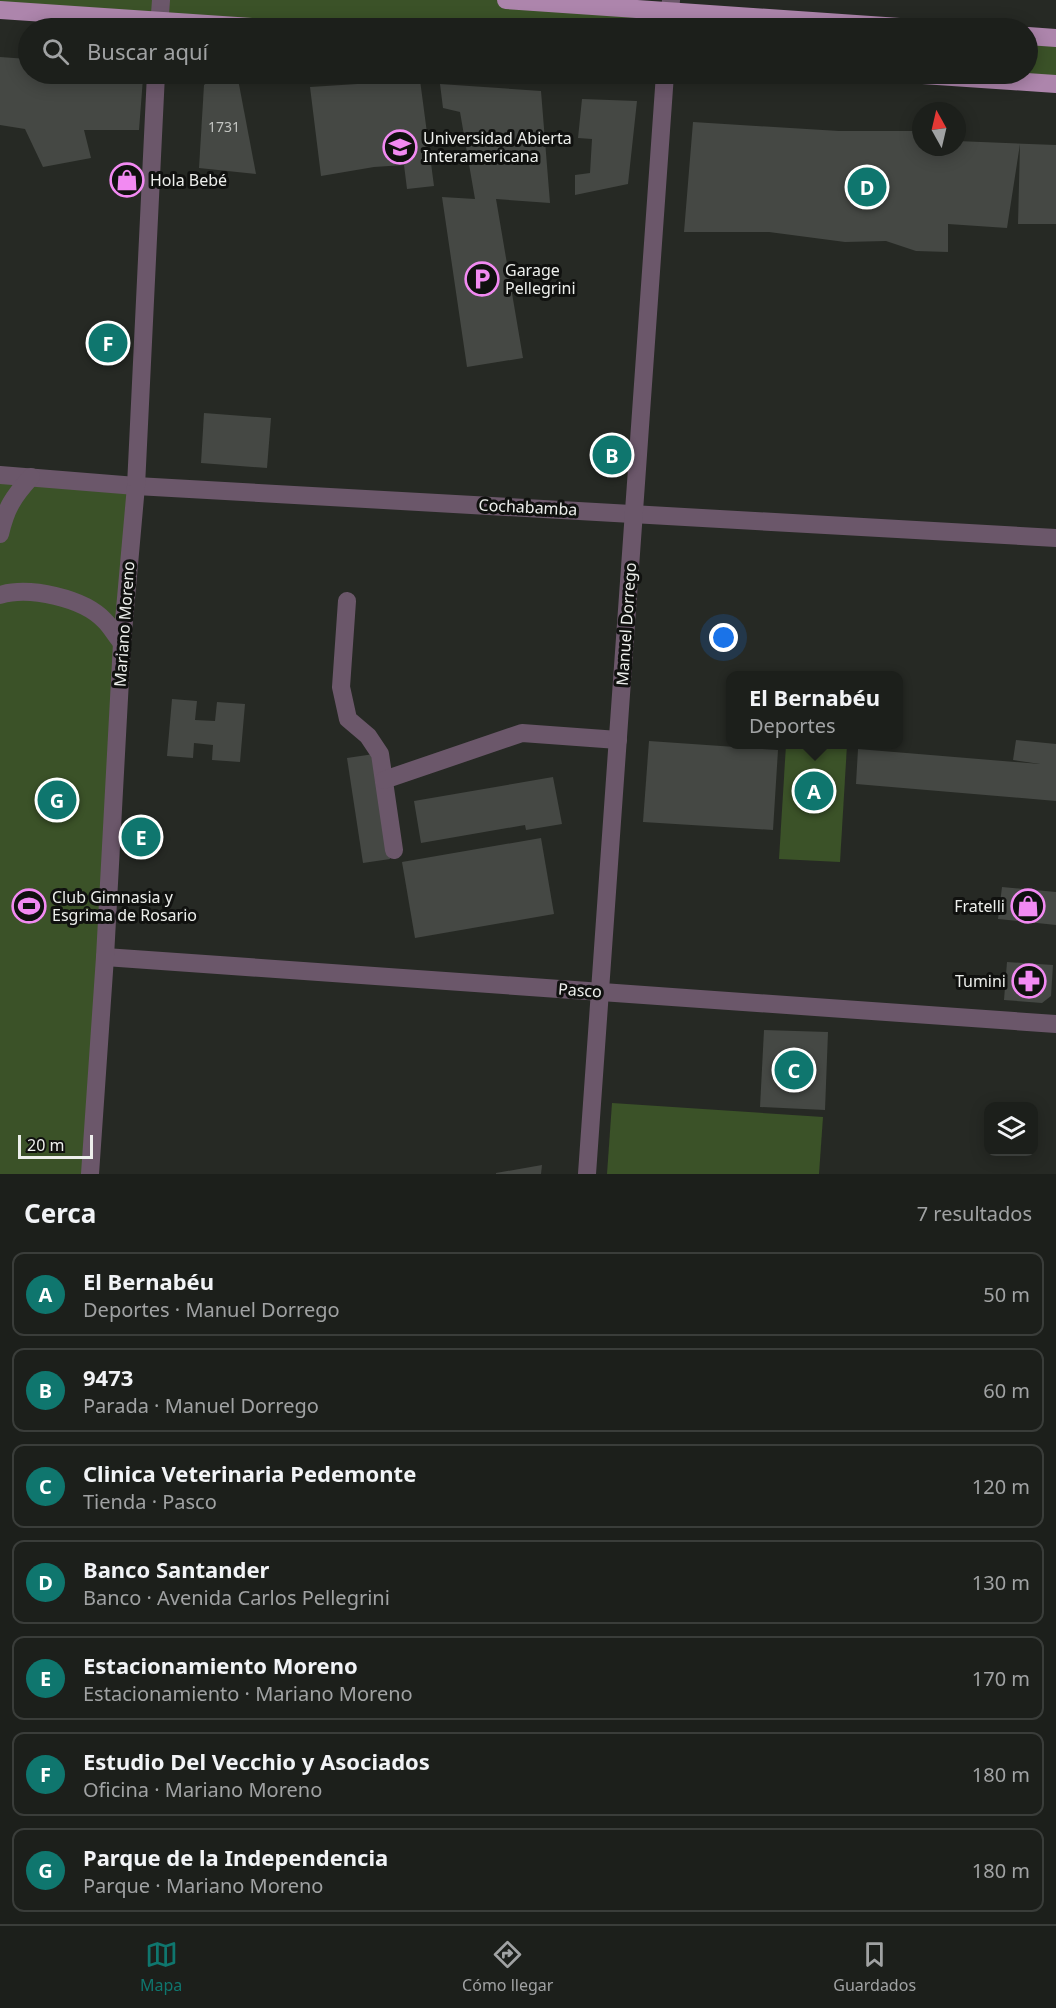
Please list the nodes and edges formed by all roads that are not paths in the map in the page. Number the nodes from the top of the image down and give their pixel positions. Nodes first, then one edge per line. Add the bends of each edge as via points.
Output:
1 (161, 0) edge
2 (506, 0) edge
3 (0, 10) edge
4 (670, 13) edge
5 (85, 18) edge
6 (160, 18) edge
7 (751, 18) edge
8 (1038, 37) edge
9 (1056, 38) edge
10 (1038, 83) edge
11 (156, 84) edge
12 (665, 84) edge
13 (1056, 84) edge
14 (0, 475) edge
15 (31, 477) junction
16 (136, 486) junction
17 (634, 513) junction
18 (0, 534) edge
19 (1056, 538) edge
20 (0, 595) edge
21 (347, 601) dead end
22 (122, 644) junction
23 (618, 740) junction
24 (384, 780) junction
25 (394, 850) dead end
26 (105, 957) junction
27 (600, 991) junction
28 (1056, 1024) edge
29 (90, 1174) edge
30 (587, 1174) edge

1 - 6 street
2 - 4 main road
3 - 5 main road
4 - 7 main road
8 - 9 main road
10 - 13 main road
11 - 16 street, Mariano Moreno
12 - 17 street, Manuel Dorrego
14 - 15 street, Cochabamba
15 - 16 street, Cochabamba
15 - 18 street via 4,513
16 - 17 street, Cochabamba
16 - 22 street, Mariano Moreno
17 - 19 street, Cochabamba
17 - 23 street, Manuel Dorrego
20 - 22 street via 41,592 70,600 104,619
21 - 24 street via 341,687 348,719 368,736 380,754
22 - 26 street, Mariano Moreno
23 - 24 street via 522,733
23 - 27 street, Manuel Dorrego
24 - 25 street
26 - 27 street, Pasco
26 - 29 street, Mariano Moreno
27 - 28 street, Pasco
27 - 30 street, Manuel Dorrego

